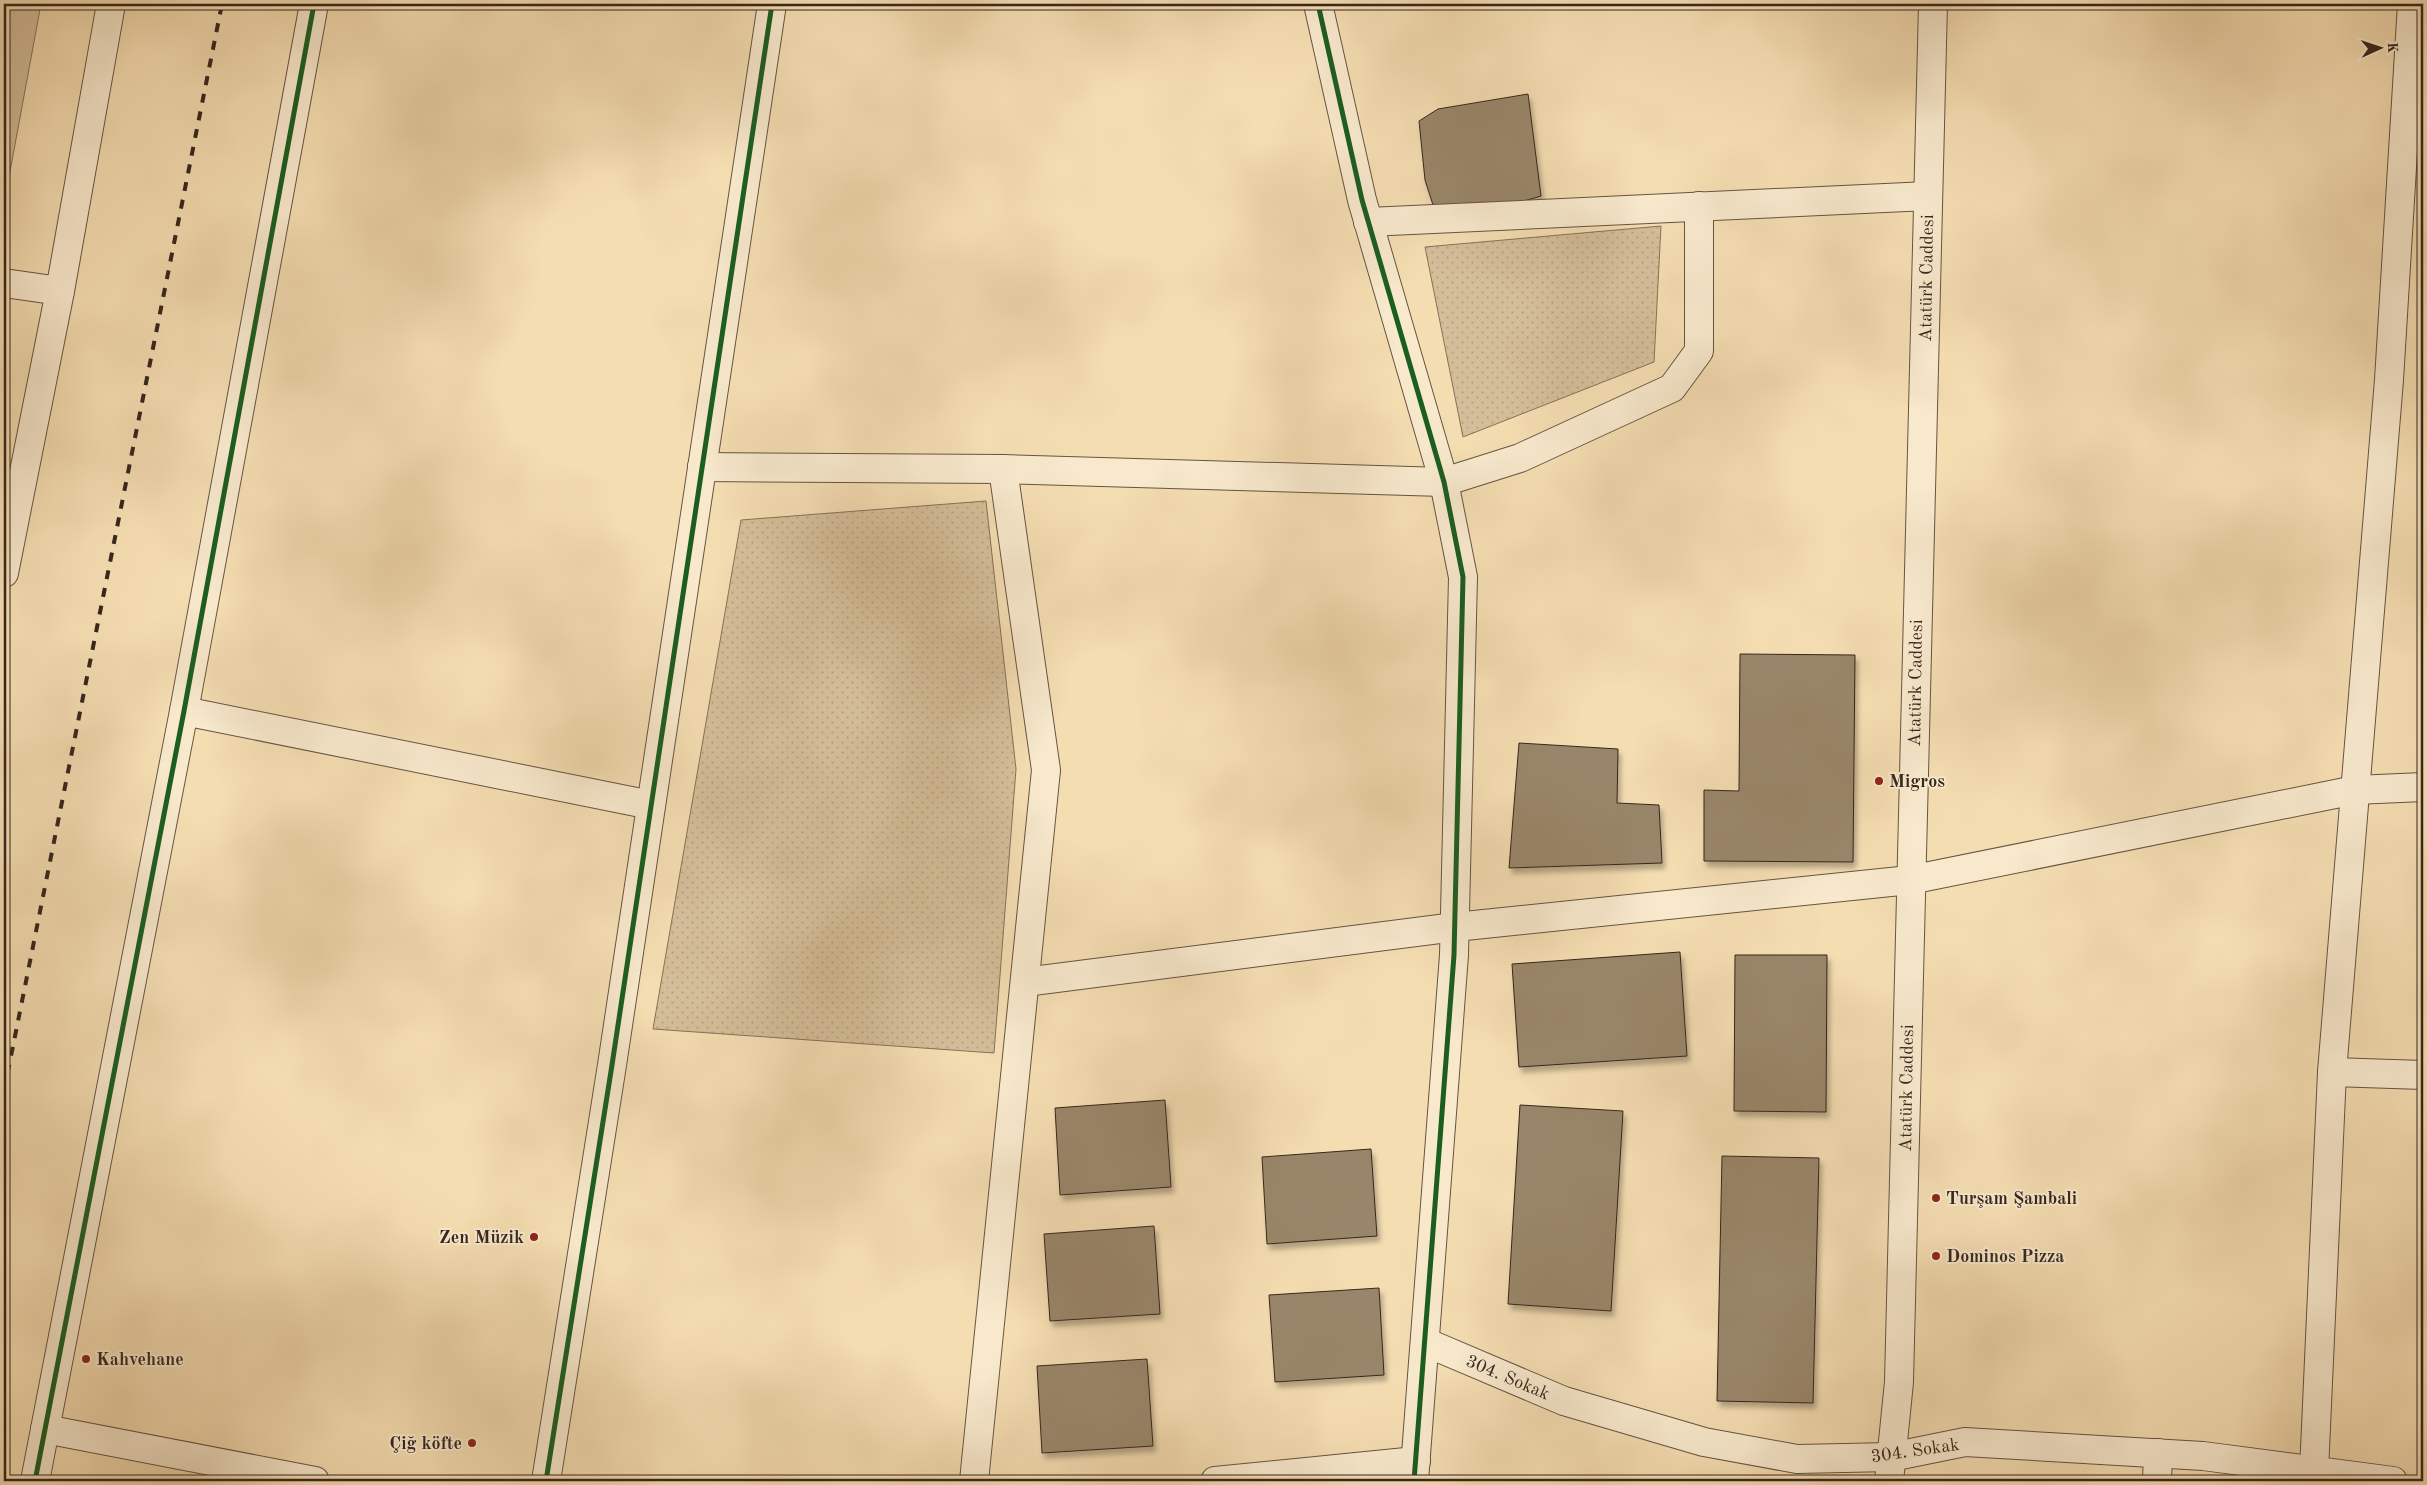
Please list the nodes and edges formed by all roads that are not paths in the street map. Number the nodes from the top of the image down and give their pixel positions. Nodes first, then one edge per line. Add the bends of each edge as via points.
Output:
1 (110, 4) edge
2 (314, 4) edge
3 (772, 4) edge
4 (1318, 4) edge
5 (1932, 4) edge
6 (2412, 4) edge
7 (1928, 196) junction
8 (1699, 206) junction
9 (1368, 222) junction
10 (4, 283) edge
11 (60, 291) junction
12 (702, 467) junction
13 (1003, 468) junction
14 (1444, 482) junction
15 (4, 573) edge
16 (184, 711) junction
17 (2423, 787) edge
18 (2355, 790) junction
19 (651, 805) junction
20 (1910, 880) junction
21 (1455, 927) junction
22 (1025, 982) junction
23 (2332, 1072) junction
24 (2423, 1075) edge
25 (1425, 1342) junction
26 (46, 1429) junction
27 (2158, 1453) junction
28 (1890, 1469) edge
29 (2314, 1470) junction
30 (1415, 1471) edge
31 (35, 1481) edge
32 (315, 1481) edge
33 (546, 1481) edge
34 (974, 1481) edge
35 (1215, 1481) edge
36 (2157, 1481) edge
37 (2393, 1481) edge

1 - 11 street
2 - 16 street
3 - 12 street
4 - 9 street
5 - 7 street, Atatürk Caddesi
6 - 18 street via 2389,380
7 - 8 street
7 - 20 street, Atatürk Caddesi
8 - 9 street
8 - 14 street via 1699,351 1672,388 1520,458
9 - 14 street
10 - 11 street
11 - 15 street
12 - 13 street
12 - 19 street
13 - 14 street
13 - 22 street via 1046,770
14 - 21 street via 1463,577
16 - 19 street
16 - 26 street
17 - 18 street
18 - 20 street
18 - 23 street
19 - 33 street
20 - 21 street
20 - 28 street, Atatürk Caddesi via 1899,1382
21 - 22 street
21 - 25 street
22 - 34 street
23 - 24 street
23 - 29 street
25 - 28 street, 304. Sokak via 1564,1401 1704,1442 1797,1460
25 - 30 street
26 - 31 street
26 - 32 street
27 - 28 street, 304. Sokak via 1965,1442
27 - 29 street, 304. Sokak
27 - 36 street
29 - 37 street, 304. Sokak
30 - 35 street

